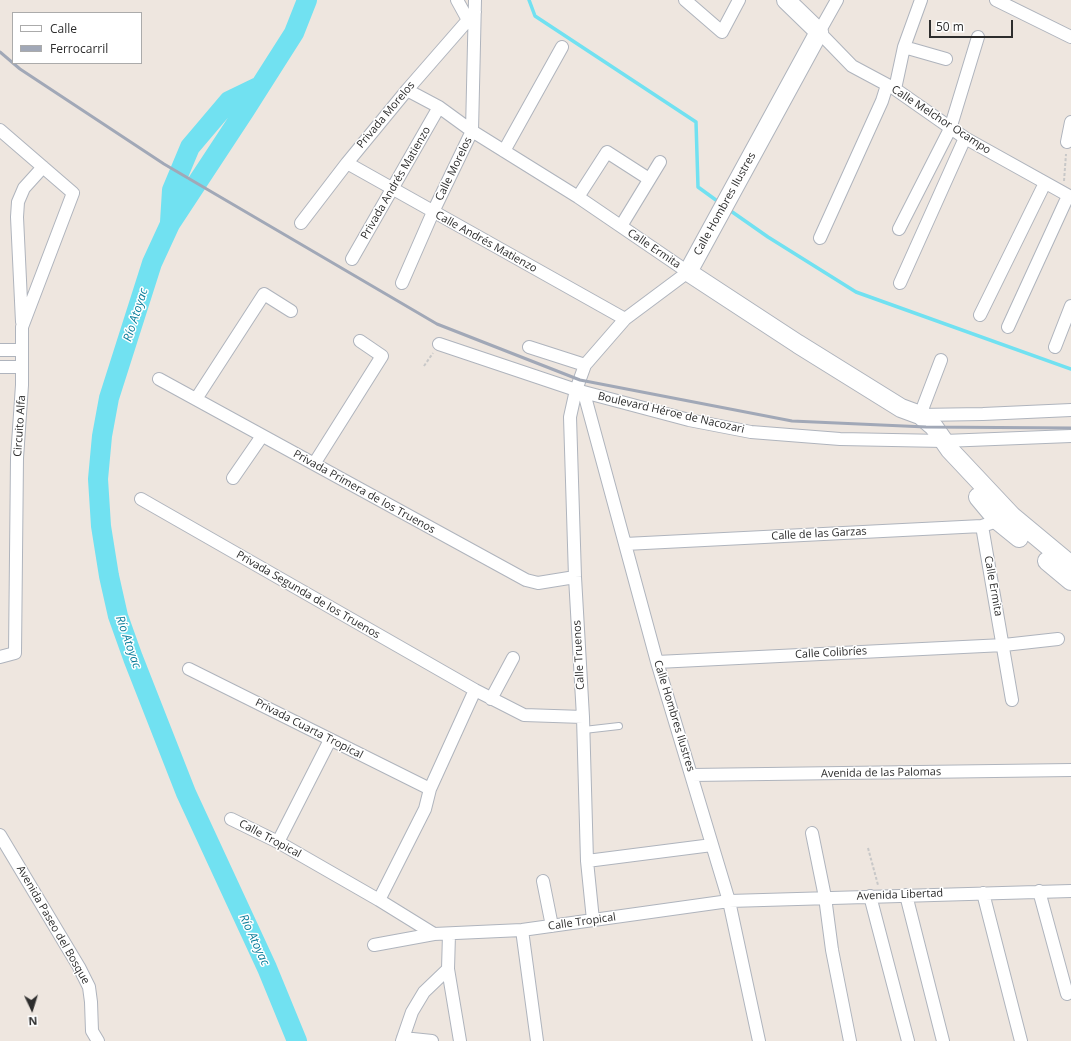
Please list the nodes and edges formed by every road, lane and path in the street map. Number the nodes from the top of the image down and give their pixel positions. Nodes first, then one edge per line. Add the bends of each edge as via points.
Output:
1 (457, 0) edge
2 (685, 0) edge
3 (739, 0) edge
4 (786, 0) edge
5 (838, 0) edge
6 (921, 0) edge
7 (996, 0) edge
8 (473, 11) edge
9 (819, 32) junction
10 (978, 37) dead end
11 (1071, 37) edge
12 (562, 46) dead end
13 (904, 47) junction
14 (946, 59) dead end
15 (891, 87) junction
16 (407, 90) junction
17 (439, 107) junction
18 (1071, 122) edge
19 (950, 129) junction
20 (0, 130) edge
21 (472, 131) junction
22 (965, 138) junction
23 (1067, 142) joint
24 (504, 151) junction
25 (660, 162) dead end
26 (347, 163) junction
27 (43, 167) junction
28 (649, 179) junction
29 (1045, 183) junction
30 (393, 189) junction
31 (1067, 195) edge
32 (578, 197) junction
33 (433, 212) junction
34 (301, 223) dead end
35 (621, 226) junction
36 (899, 229) dead end
37 (820, 238) dead end
38 (352, 259) dead end
39 (688, 272) junction
40 (402, 283) dead end
41 (900, 283) dead end
42 (1071, 306) edge
43 (291, 311) dead end
44 (980, 315) dead end
45 (625, 319) junction
46 (22, 327) junction
47 (1008, 327) dead end
48 (360, 342) dead end
49 (439, 344) joint
50 (1055, 347) dead end
51 (529, 348) dead end
52 (0, 350) edge
53 (22, 350) junction
54 (941, 360) dead end
55 (585, 365) junction
56 (424, 366) dead end
57 (0, 367) edge
58 (22, 367) junction
59 (159, 380) dead end
60 (580, 391) junction
61 (196, 399) junction
62 (1071, 410) edge
63 (910, 413) junction
64 (262, 436) junction
65 (1071, 436) edge
66 (939, 441) junction
67 (314, 464) junction
68 (233, 478) dead end
69 (141, 499) dead end
70 (997, 521) junction
71 (625, 544) junction
72 (1071, 565) edge
73 (575, 577) junction
74 (1071, 581) edge
75 (1058, 639) dead end
76 (1004, 645) junction
77 (0, 656) edge
78 (513, 658) dead end
79 (657, 662) junction
80 (189, 669) dead end
81 (475, 690) junction
82 (491, 699) junction
83 (1012, 700) dead end
84 (583, 717) junction
85 (619, 726) dead end
86 (584, 730) junction
87 (330, 740) junction
88 (1071, 770) edge
89 (691, 776) junction
90 (430, 789) junction
91 (231, 818) dead end
92 (812, 833) dead end
93 (0, 835) edge
94 (278, 842) junction
95 (712, 845) junction
96 (868, 848) dead end
97 (587, 861) junction
98 (543, 881) dead end
99 (1071, 890) edge
100 (1039, 891) junction
101 (983, 893) junction
102 (906, 895) junction
103 (875, 896) junction
104 (825, 897) junction
105 (379, 900) junction
106 (729, 901) junction
107 (593, 920) junction
108 (552, 926) junction
109 (522, 930) junction
110 (434, 934) junction
111 (449, 934) junction
112 (374, 945) dead end
113 (448, 970) junction
114 (1067, 994) dead end
115 (402, 1040) edge
116 (98, 1041) edge
117 (432, 1041) edge
118 (460, 1041) edge
119 (537, 1041) edge
120 (759, 1041) edge
121 (850, 1041) edge
122 (908, 1041) edge
123 (943, 1041) edge
124 (1021, 1041) edge

1 - 8 street
2 - 3 street via 722,32
4 - 9 street
5 - 9 street, Calle Hombres Ilustres
6 - 13 street
7 - 11 street
8 - 16 street, Privada Morelos
8 - 21 street, Calle Morelos
9 - 15 street, Calle Melchor Ocampo via 852,66
9 - 39 street, Calle Hombres Ilustres
10 - 19 street
12 - 24 street
13 - 14 street
13 - 15 street
15 - 19 street, Calle Melchor Ocampo
15 - 37 street via 882,101
16 - 17 street, Calle Ermita
16 - 26 street, Privada Morelos
17 - 21 street, Calle Ermita
17 - 30 street, Privada Andrés Matienzo
18 - 23 street
19 - 22 street, Calle Melchor Ocampo
19 - 36 street
20 - 27 street
21 - 24 street, Calle Ermita
21 - 33 street, Calle Morelos
22 - 29 street, Calle Melchor Ocampo
22 - 41 street
23 - 31 path
24 - 32 street, Calle Ermita
25 - 28 street
26 - 30 street, Calle Andrés Matienzo
26 - 34 street, Privada Morelos
27 - 46 street via 24,188 18,202
27 - 46 street, Circuito Alfa via 73,193
28 - 32 street via 607,152
28 - 35 street
29 - 31 street, Calle Melchor Ocampo
29 - 44 street
30 - 33 street, Calle Andrés Matienzo
30 - 38 street, Privada Andrés Matienzo
31 - 47 street
32 - 35 street, Calle Ermita
33 - 40 street, Calle Morelos
33 - 45 street, Calle Andrés Matienzo
35 - 39 street, Calle Ermita
39 - 45 street, Calle Hombres Ilustres
39 - 63 street, Calle Ermita
42 - 50 street
43 - 61 street via 264,294
45 - 55 street, Calle Hombres Ilustres
46 - 53 street, Circuito Alfa
48 - 67 street via 382,356
49 - 56 path
49 - 60 street, Boulevard Héroe de Nacozari
51 - 55 street
52 - 53 street
53 - 58 street, Circuito Alfa
54 - 63 street
55 - 60 street, Calle Hombres Ilustres
57 - 58 street
58 - 77 street, Circuito Alfa via 17,458 15,653
59 - 61 street, Privada Primera de los Truenos
60 - 66 street, Boulevard Héroe de Nacozari via 689,420 751,432 840,439
60 - 71 street, Calle Hombres Ilustres
60 - 73 street, Calle Truenos via 570,417
61 - 64 street, Privada Primera de los Truenos
62 - 63 street via 983,414
63 - 66 street, Calle Ermita
64 - 67 street, Privada Primera de los Truenos
64 - 68 street
65 - 66 street, Boulevard Héroe de Nacozari
66 - 70 street, Calle Ermita via 942,454
67 - 73 street, Privada Primera de los Truenos via 526,580 538,583
69 - 81 street, Privada Segunda de los Truenos
70 - 71 street, Calle de las Garzas
70 - 72 street
70 - 74 street
70 - 76 street, Calle Ermita
71 - 79 street, Calle Hombres Ilustres
73 - 84 street, Calle Truenos
75 - 76 street, Calle Colibríes
76 - 79 street, Calle Colibríes
76 - 83 street, Calle Ermita
78 - 82 street
79 - 89 street, Calle Hombres Ilustres
80 - 87 street, Privada Cuarta Tropical
81 - 82 street, Privada Segunda de los Truenos
81 - 90 street
82 - 84 street, Privada Segunda de los Truenos via 524,715
84 - 86 street, Calle Truenos
85 - 86 lane
86 - 97 street, Calle Truenos
87 - 90 street, Privada Cuarta Tropical
87 - 94 street
88 - 89 street, Avenida de las Palomas
89 - 95 street, Calle Hombres Ilustres
90 - 105 street via 425,809
91 - 94 street, Calle Tropical
92 - 104 street
93 - 116 street, Avenida Paseo del Bosque via 89,987 92,1030
94 - 105 street, Calle Tropical
95 - 97 street
95 - 106 street, Calle Hombres Ilustres
96 - 103 path
97 - 107 street, Calle Truenos
98 - 108 street
99 - 100 street, Avenida Libertad
100 - 101 street, Avenida Libertad
100 - 114 street
101 - 102 street, Avenida Libertad
101 - 124 street
102 - 103 street, Avenida Libertad
102 - 123 street
103 - 104 street, Avenida Libertad
103 - 122 street
104 - 106 street, Avenida Libertad
104 - 121 street via 832,950
105 - 110 street, Calle Tropical
106 - 107 street, Calle Tropical
106 - 120 street, Calle Hombres Ilustres
107 - 108 street, Calle Tropical
108 - 109 street, Calle Tropical
109 - 111 street, Calle Tropical
109 - 119 street
110 - 111 street, Calle Tropical
110 - 112 street, Calle Tropical
111 - 113 street
113 - 115 street via 424,992 412,1012
113 - 118 street
115 - 117 street

